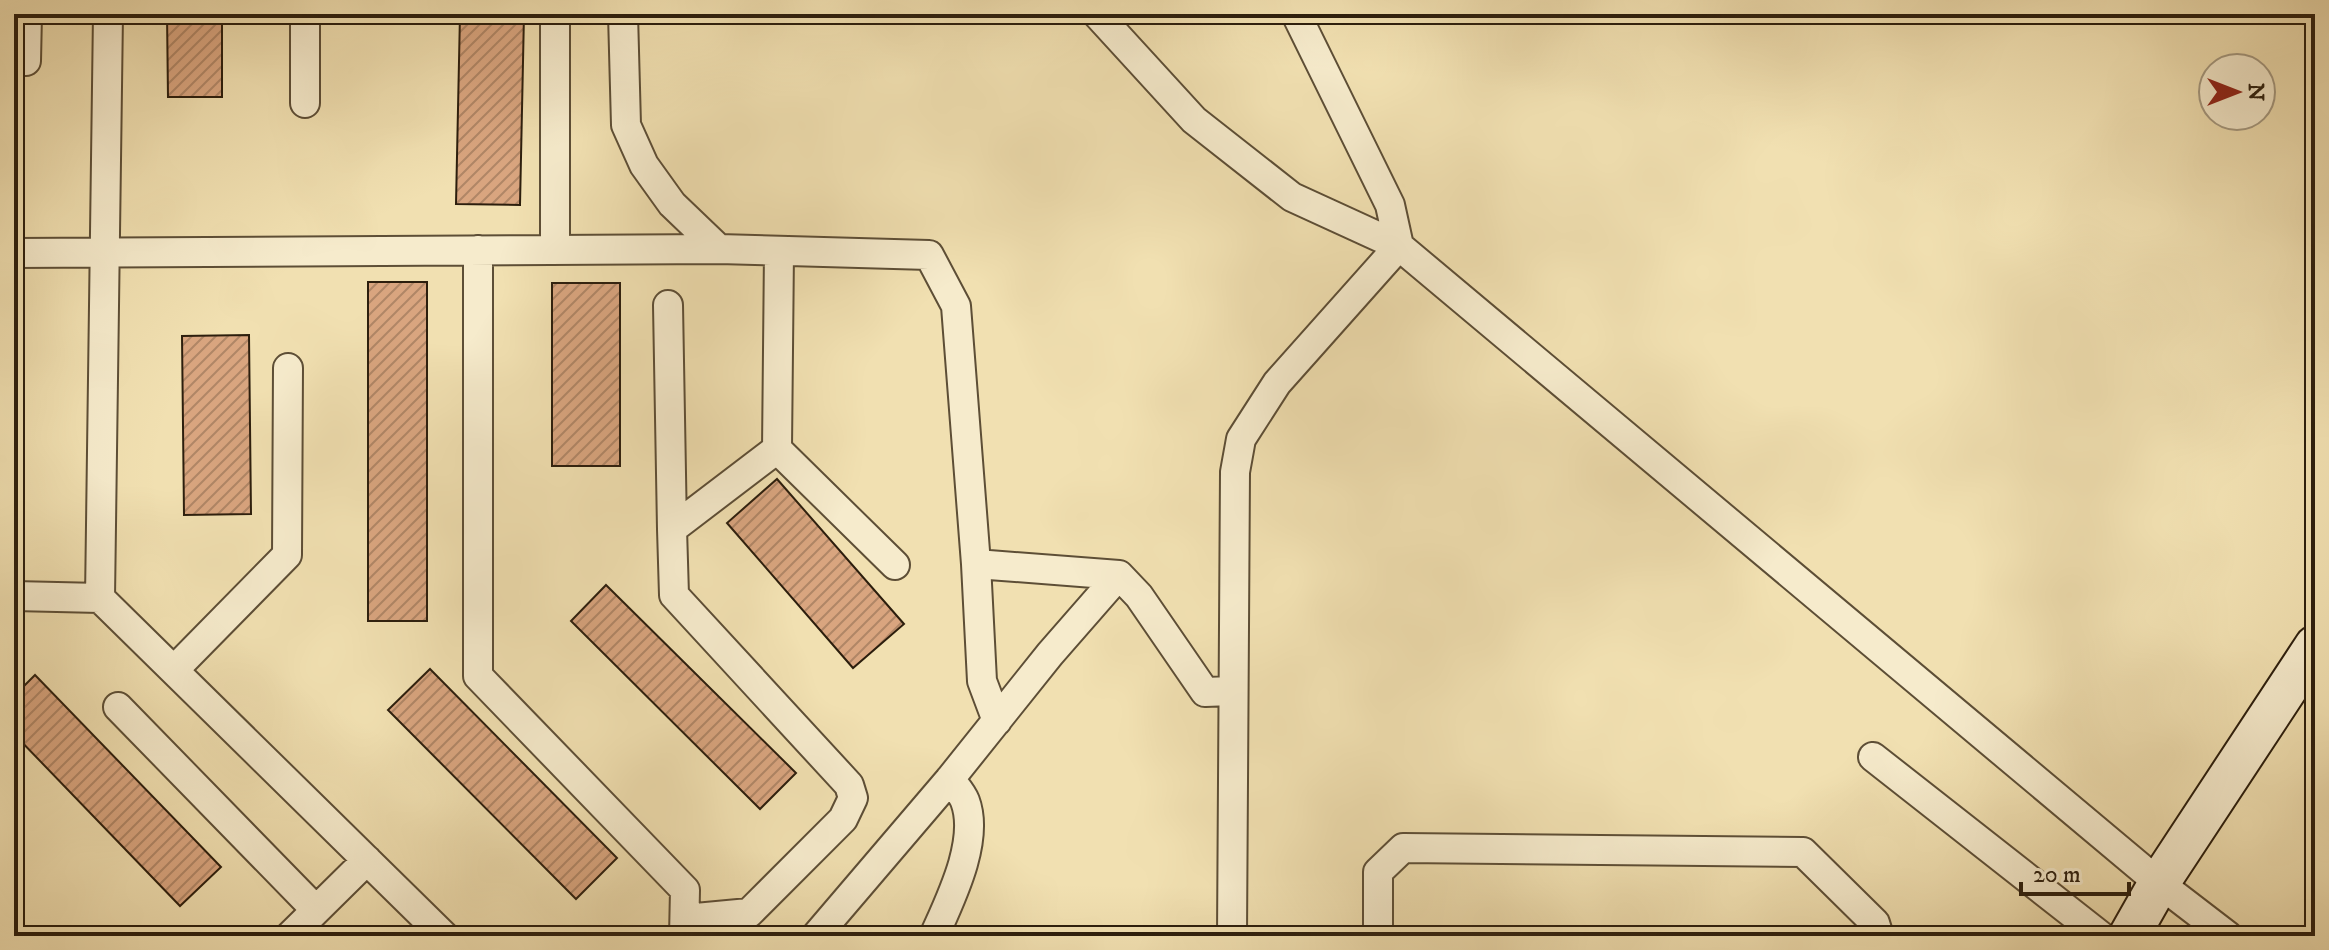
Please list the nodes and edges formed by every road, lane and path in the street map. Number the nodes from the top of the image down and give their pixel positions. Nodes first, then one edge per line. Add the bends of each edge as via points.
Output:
1 (27, 14) edge
2 (108, 14) edge
3 (305, 14) edge
4 (555, 14) edge
5 (623, 14) edge
6 (1097, 14) edge
7 (1296, 14) edge
8 (26, 61) dead end
9 (305, 103) dead end
10 (1399, 246) junction
11 (719, 249) junction
12 (478, 250) junction
13 (555, 250) junction
14 (779, 251) junction
15 (14, 253) edge
16 (103, 253) junction
17 (668, 305) dead end
18 (288, 368) dead end
19 (777, 449) junction
20 (672, 529) junction
21 (976, 564) junction
22 (895, 565) dead end
23 (1119, 575) junction
24 (14, 596) edge
25 (100, 598) junction
26 (2315, 646) edge
27 (174, 670) junction
28 (1232, 691) junction
29 (118, 707) dead end
30 (997, 721) junction
31 (1873, 757) dead end
32 (950, 779) junction
33 (367, 860) junction
34 (2159, 883) junction
35 (316, 910) junction
36 (684, 927) edge
37 (290, 936) edge
38 (444, 936) edge
39 (816, 936) edge
40 (934, 936) edge
41 (1232, 936) edge
42 (1378, 936) edge
43 (1879, 936) edge
44 (2101, 936) edge
45 (2129, 936) edge
46 (2228, 936) edge

1 - 8 street
2 - 16 street
3 - 9 street
4 - 13 street
5 - 11 street via 626,125 644,165 672,204
6 - 10 street via 1194,120 1292,197
7 - 10 street via 1390,205
10 - 28 street via 1277,383 1241,439 1235,472
10 - 34 street
11 - 13 street
11 - 14 street
12 - 13 street
12 - 16 street
12 - 36 street via 478,676 685,890
14 - 19 street
14 - 21 street via 929,255 956,306
15 - 16 street
16 - 25 street
17 - 20 street
18 - 27 street via 287,555
19 - 20 street
19 - 22 street
20 - 36 street via 674,595 849,785 853,798 843,819 749,913
21 - 23 street
21 - 30 street via 982,681
23 - 28 street via 1205,692
23 - 30 street
24 - 25 street
25 - 27 street
26 - 34 street
27 - 33 street
28 - 41 street
29 - 35 street
30 - 32 street
31 - 44 street
32 - 39 street
32 - 40 street via 965,801 968,830 960,874
33 - 35 street
33 - 38 street
34 - 45 street
34 - 46 street
35 - 37 street
42 - 43 street via 1378,872 1403,848 1419,848 1803,852 1875,923

